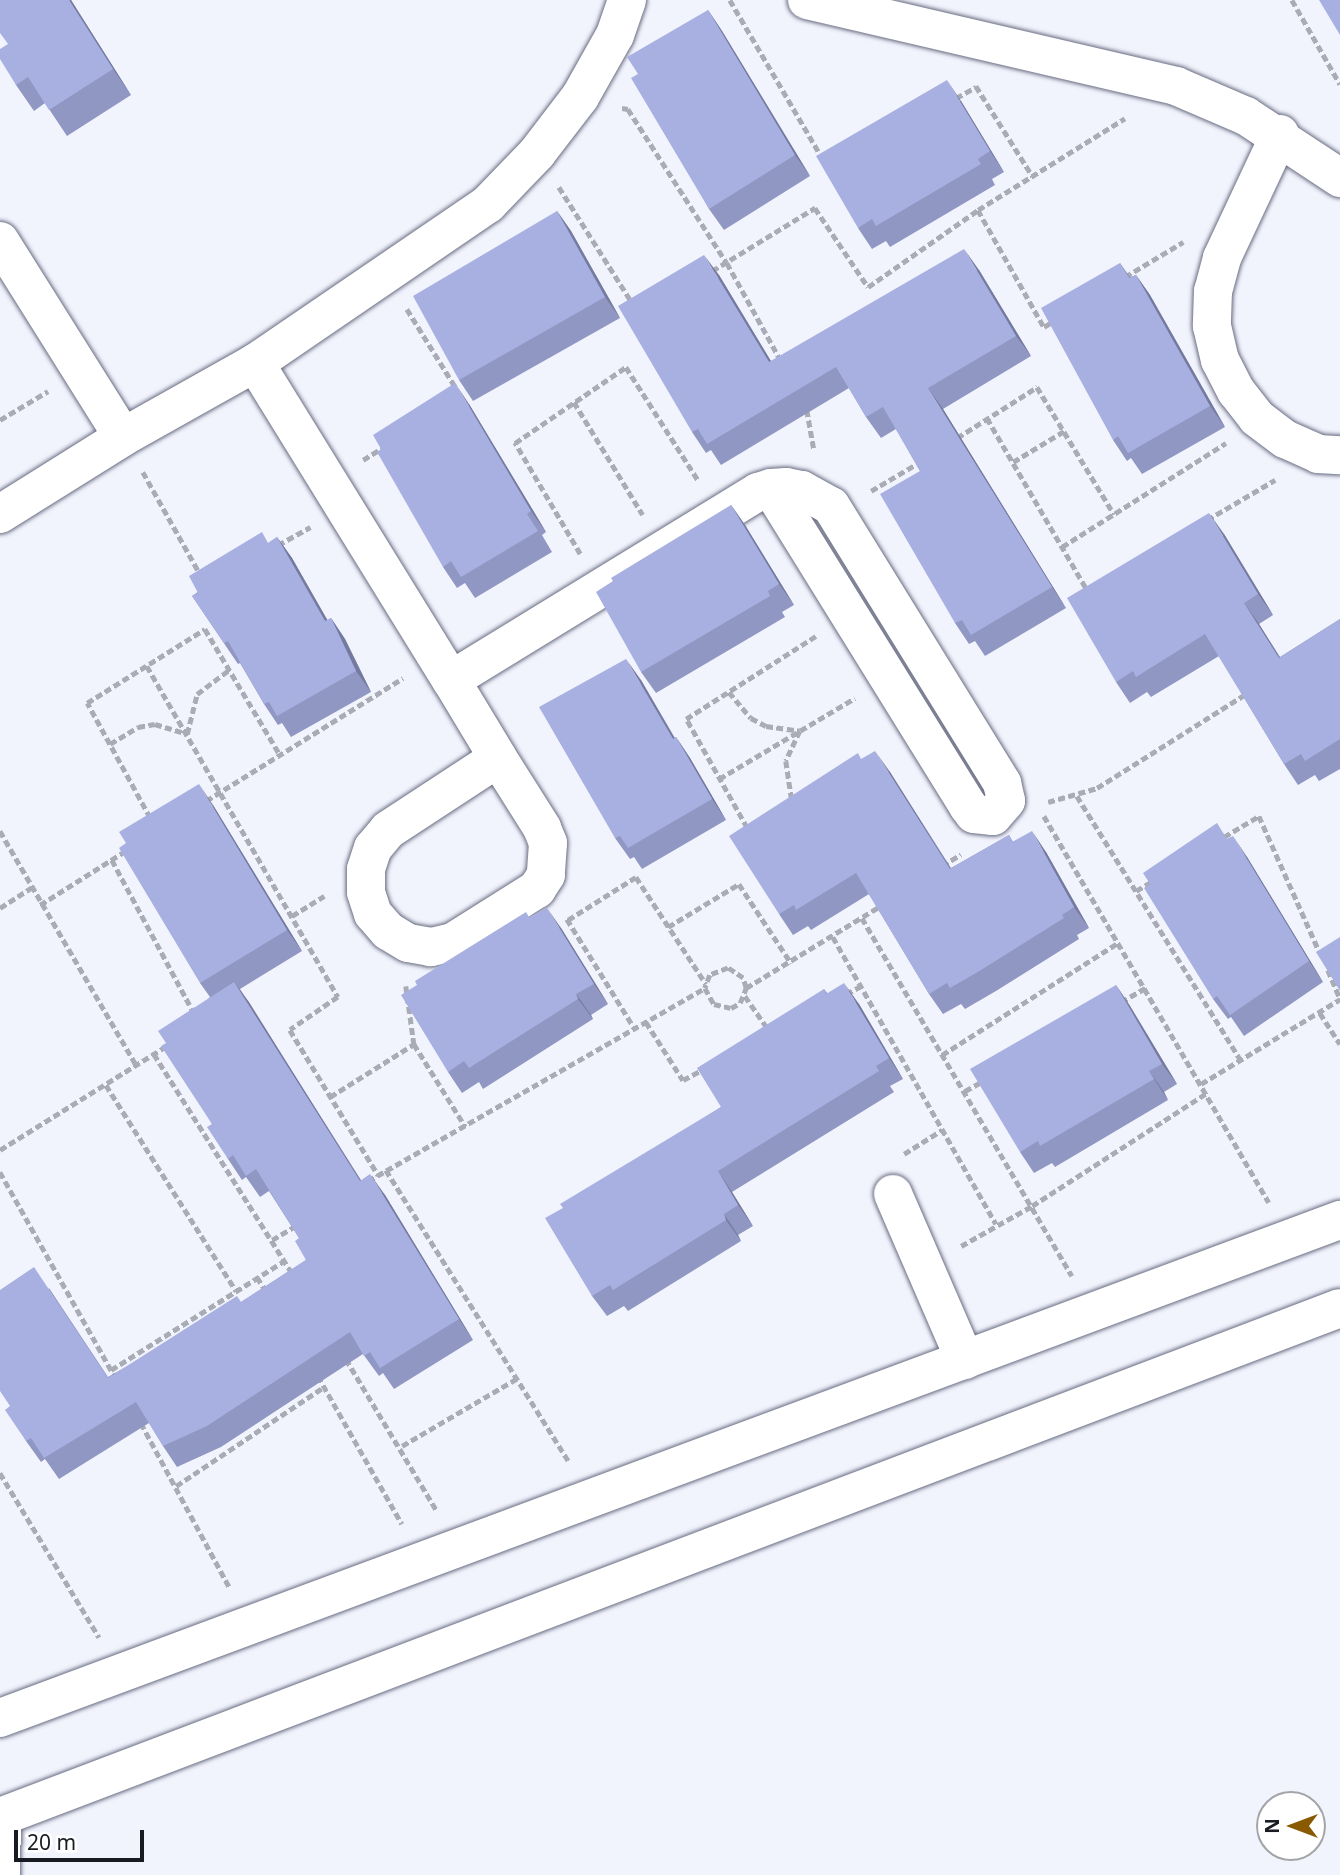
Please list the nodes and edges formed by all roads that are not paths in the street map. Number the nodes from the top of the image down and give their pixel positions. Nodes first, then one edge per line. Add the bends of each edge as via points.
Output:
1 (627, 0) edge
2 (807, 0) edge
3 (1280, 134) junction
4 (1340, 178) edge
5 (0, 242) edge
6 (255, 363) junction
7 (123, 437) junction
8 (1329, 455) edge
9 (801, 495) junction
10 (0, 514) edge
11 (444, 668) junction
12 (498, 758) junction
13 (893, 1194) dead end
14 (1340, 1220) edge
15 (1340, 1308) edge
16 (965, 1360) junction
17 (0, 1718) edge
18 (1, 1817) edge
19 (1, 1875) edge

1 - 6 street via 615,35 580,97 537,153 488,204
2 - 3 street via 1176,86
3 - 4 street
3 - 8 street via 1222,258 1213,291 1212,326 1230,381 1257,418 1285,439
5 - 7 street
6 - 7 street
6 - 11 street
7 - 10 street
9 - 9 street via 849,614 968,806 984,817 993,816 1006,802 1002,783
9 - 11 street via 720,515 600,589
11 - 12 street
12 - 12 street via 388,830 373,848 366,869 366,892 373,914 388,931 408,943 430,947 453,942 537,888 548,867 548,844
13 - 16 street
14 - 16 street
15 - 18 street
16 - 17 street
18 - 19 street

